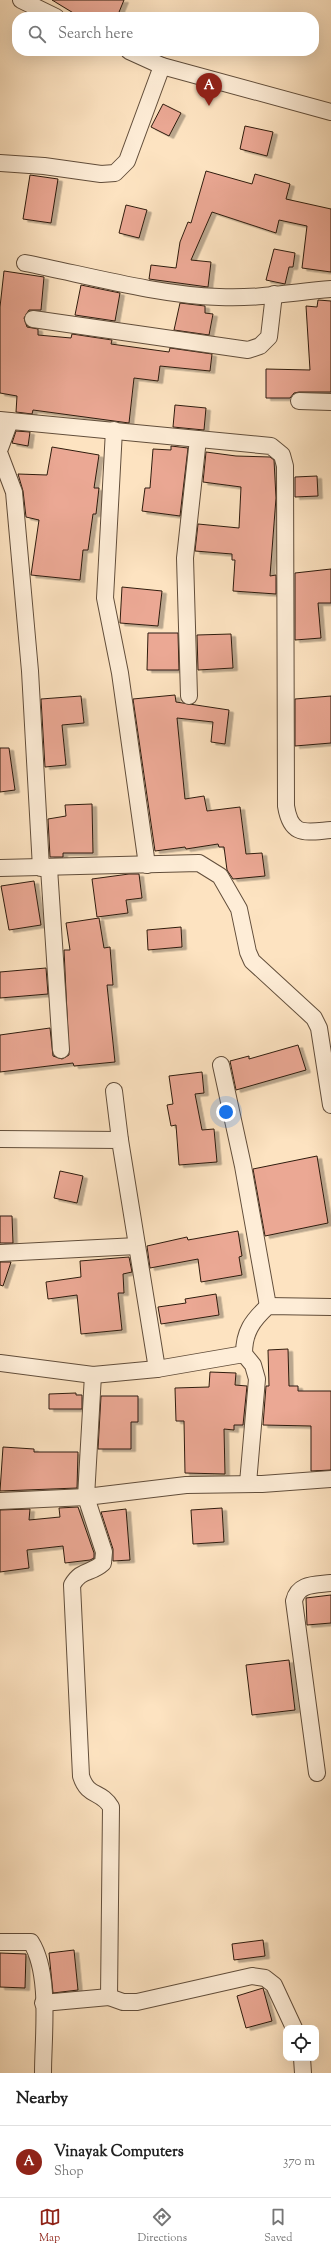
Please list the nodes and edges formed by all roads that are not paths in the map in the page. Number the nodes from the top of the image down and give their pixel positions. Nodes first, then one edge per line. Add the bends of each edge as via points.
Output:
1 (21, 0) edge
2 (46, 12) edge
3 (140, 56) edge
4 (162, 66) junction
5 (331, 112) edge
6 (0, 163) edge
7 (25, 263) dead end
8 (331, 289) edge
9 (274, 294) junction
10 (33, 319) dead end
11 (299, 401) dead end
12 (331, 402) edge
13 (5, 420) edge
14 (114, 430) junction
15 (198, 439) junction
16 (0, 448) edge
17 (0, 455) edge
18 (189, 696) dead end
19 (331, 830) edge
20 (147, 865) junction
21 (0, 868) edge
22 (45, 868) junction
23 (61, 1050) dead end
24 (221, 1065) dead end
25 (114, 1091) dead end
26 (331, 1105) edge
27 (0, 1139) edge
28 (120, 1140) junction
29 (137, 1246) junction
30 (0, 1253) edge
31 (268, 1306) junction
32 (331, 1307) edge
33 (244, 1354) junction
34 (0, 1363) edge
35 (157, 1368) junction
36 (93, 1375) junction
37 (331, 1479) edge
38 (248, 1483) junction
39 (86, 1497) junction
40 (0, 1501) edge
41 (331, 1583) edge
42 (317, 1773) dead end
43 (0, 1942) edge
44 (109, 1997) junction
45 (43, 2002) junction
46 (293, 2025) edge
47 (302, 2061) edge
48 (43, 2073) edge
49 (303, 2073) edge

1 - 2 street
3 - 4 street
4 - 5 street
4 - 6 street via 127,161 116,173 101,174
7 - 9 street via 190,294 247,298
8 - 9 street
9 - 10 street via 269,337 260,346 248,350
11 - 12 street
13 - 14 street
13 - 16 street
14 - 15 street
14 - 20 street via 105,598 120,673
15 - 18 street via 185,558
15 - 19 street via 271,446 282,455 285,466 286,806 288,819 294,828 305,832
17 - 22 street via 14,492
20 - 22 street
20 - 26 street via 199,863 220,876 238,909 252,961 314,1018 319,1028
21 - 22 street
22 - 23 street
24 - 31 street via 243,1166
25 - 28 street
27 - 28 street
28 - 29 street
29 - 30 street
29 - 35 street
31 - 32 street
31 - 33 street via 253,1320 247,1330
33 - 35 street
33 - 38 street via 253,1366 257,1379
34 - 36 street
35 - 36 street
36 - 39 street
37 - 38 street
38 - 39 street via 186,1485
39 - 40 street
39 - 44 street via 104,1552 103,1563 95,1570 83,1572 72,1585 81,1776 84,1786 107,1801 111,1808
41 - 42 street via 300,1588 294,1601
43 - 45 street via 31,1942 38,1954 43,1973
44 - 45 street
44 - 46 street via 123,2002 137,2002 252,1976 265,1978 274,1985
45 - 48 street
47 - 49 street

